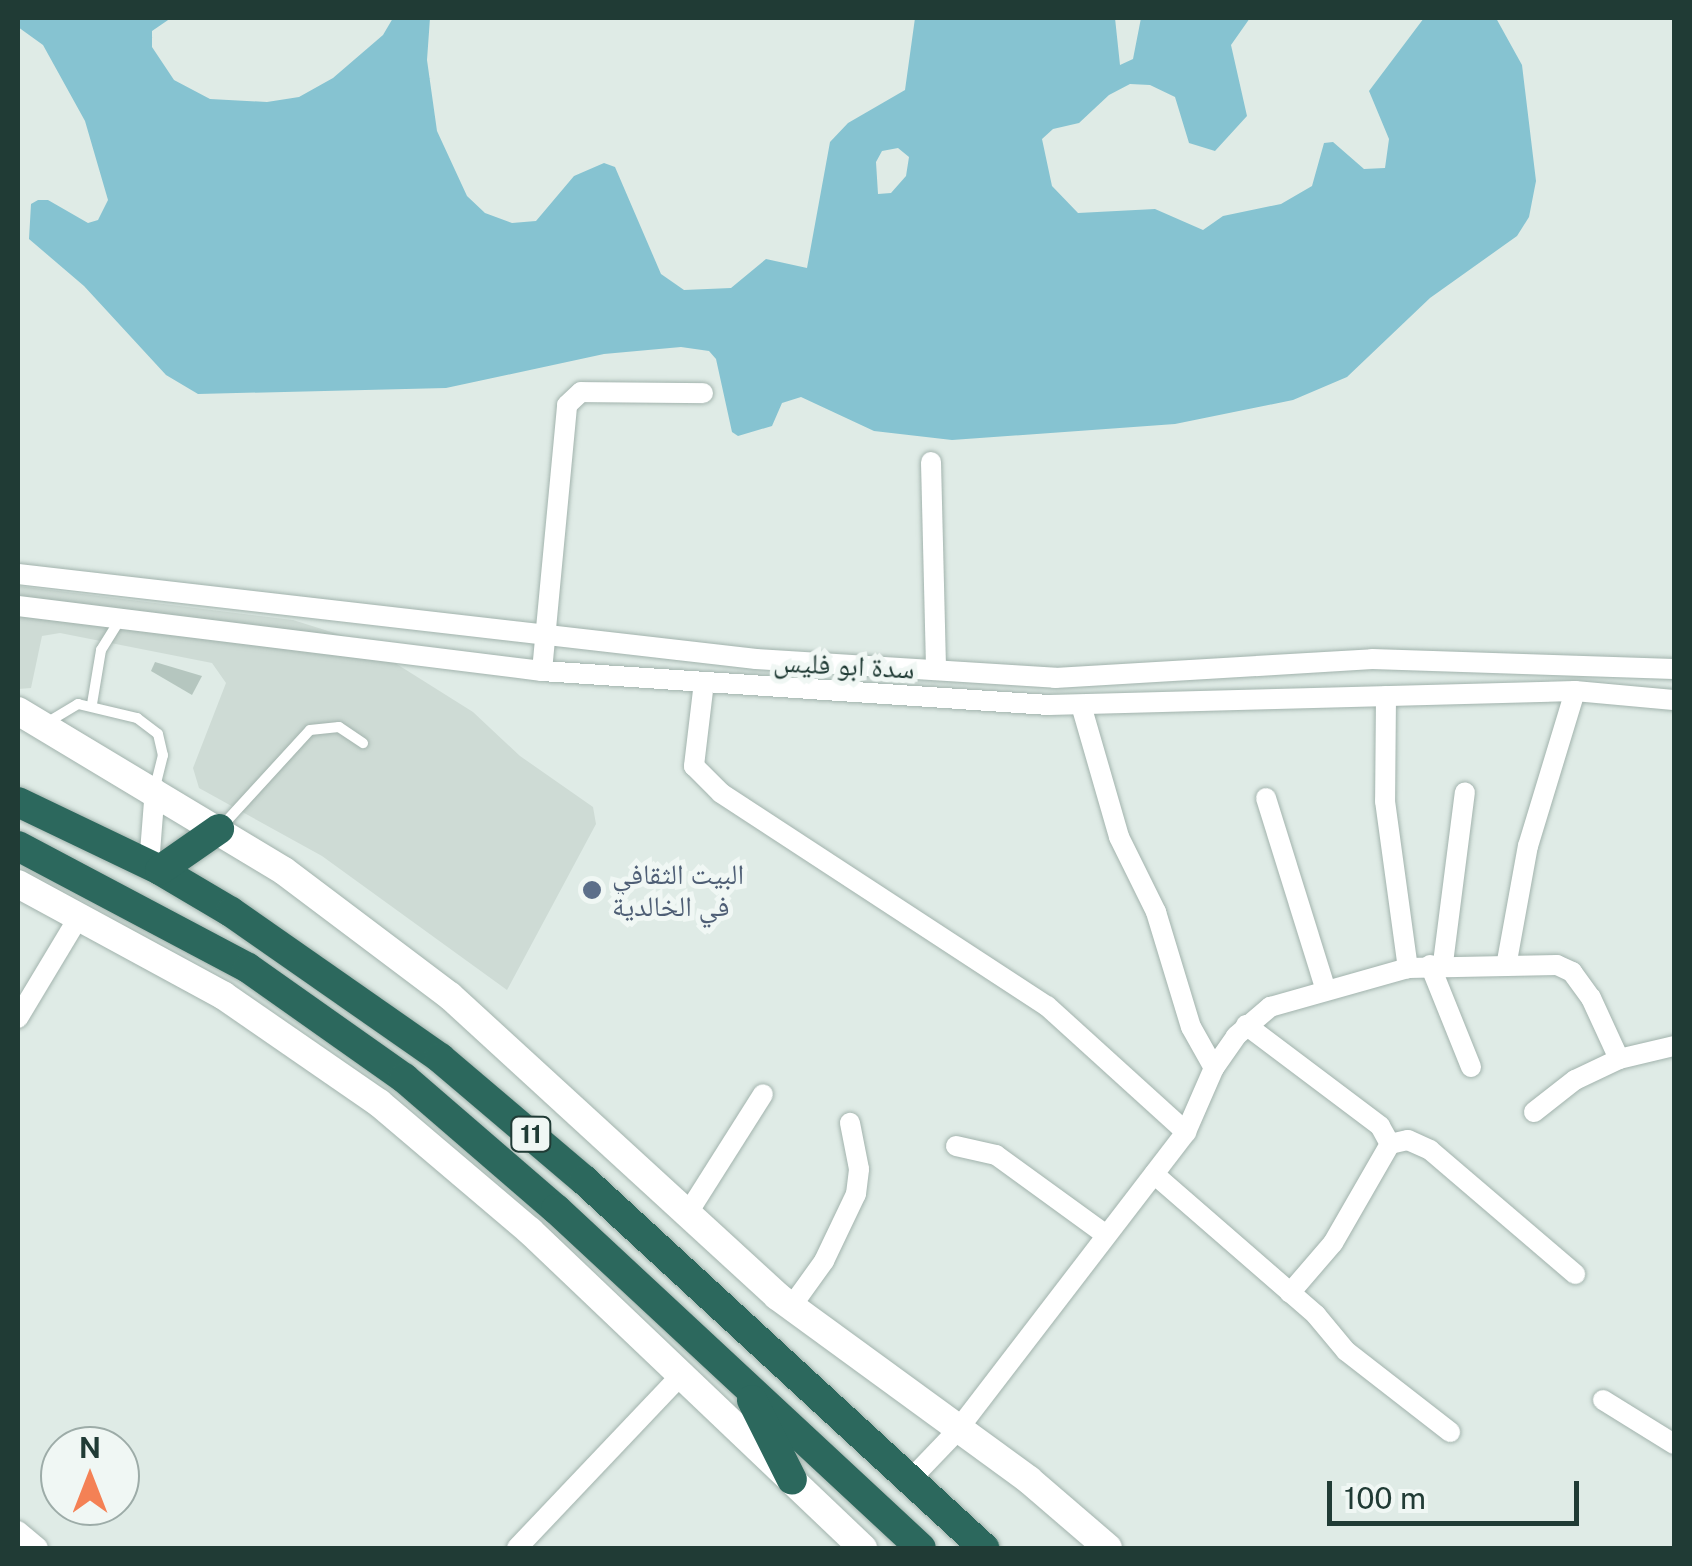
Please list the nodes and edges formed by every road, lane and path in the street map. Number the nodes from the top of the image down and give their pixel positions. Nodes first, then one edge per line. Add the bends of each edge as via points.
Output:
1 (703, 393) dead end
2 (932, 462) dead end
3 (18, 574) edge
4 (18, 606) edge
5 (120, 620) junction
6 (546, 635) junction
7 (936, 670) junction
8 (1674, 670) edge
9 (542, 671) junction
10 (704, 682) junction
11 (1575, 691) junction
12 (1386, 696) junction
13 (1674, 700) edge
14 (92, 704) junction
15 (1081, 704) junction
16 (29, 718) edge
17 (363, 743) dead end
18 (155, 788) junction
19 (1465, 792) dead end
20 (1266, 798) dead end
21 (18, 802) edge
22 (218, 829) junction
23 (18, 846) edge
24 (154, 867) junction
25 (18, 884) edge
26 (80, 915) junction
27 (1507, 961) junction
28 (1436, 964) junction
29 (1408, 968) junction
30 (1325, 988) junction
31 (18, 1018) edge
32 (1246, 1025) junction
33 (1674, 1046) edge
34 (1618, 1059) junction
35 (1471, 1067) dead end
36 (1214, 1068) junction
37 (763, 1094) dead end
38 (505, 1112) junction
39 (1534, 1112) dead end
40 (850, 1123) dead end
41 (1186, 1132) junction
42 (478, 1139) junction
43 (1390, 1144) junction
44 (956, 1146) dead end
45 (1154, 1174) junction
46 (686, 1216) junction
47 (1106, 1235) junction
48 (1575, 1274) dead end
49 (1290, 1293) junction
50 (792, 1307) junction
51 (682, 1374) junction
52 (741, 1380) junction
53 (1602, 1400) dead end
54 (956, 1432) junction
55 (1450, 1432) dead end
56 (1674, 1444) edge
57 (792, 1480) junction
58 (908, 1482) junction
59 (18, 1531) edge
60 (856, 1546) edge
61 (38, 1548) edge
62 (517, 1548) edge
63 (921, 1548) edge
64 (984, 1548) edge
65 (1108, 1548) edge

1 - 6 street via 581,392 567,405
2 - 7 street
3 - 6 street, سدة ابو فليس
4 - 5 street, سدة ابو فليس
5 - 9 street, سدة ابو فليس
5 - 14 lane via 100,650
6 - 7 street, سدة ابو فليس via 756,660
6 - 9 street
7 - 8 street, سدة ابو فليس via 1086,677 1372,659
9 - 10 street, سدة ابو فليس
10 - 15 street, سدة ابو فليس
10 - 41 street via 694,766 722,793 1047,1006
11 - 12 street, سدة ابو فليس
11 - 13 street, سدة ابو فليس
11 - 27 street via 1528,846
12 - 15 street, سدة ابو فليس
12 - 29 street via 1385,801
14 - 16 lane
14 - 18 lane via 115,708 158,734 163,755
15 - 36 street via 1119,837 1156,912 1192,1027
16 - 18 main road
17 - 22 lane via 339,727 310,730
18 - 22 main road
18 - 24 street
19 - 28 street
20 - 30 street
21 - 24 highway, 11
22 - 24 highway
22 - 46 main road via 450,996 544,1076
23 - 42 highway, 11 via 248,968
24 - 38 highway, 11 via 372,1007
25 - 26 main road
26 - 31 street
26 - 51 main road via 224,996 379,1104 530,1231
27 - 28 street
27 - 34 street via 1572,972
28 - 29 street
28 - 35 street
29 - 30 street
30 - 32 street via 1270,1007
32 - 36 street
32 - 43 street via 1380,1126
33 - 34 street
34 - 39 street via 1575,1080
36 - 41 street
37 - 46 street
38 - 42 highway
38 - 58 highway, 11
40 - 50 street via 860,1169 856,1194 824,1261
41 - 45 street
42 - 52 highway, 11
43 - 48 street via 1408,1140 1430,1150
43 - 49 street via 1333,1243
44 - 47 street via 996,1155
45 - 47 street
45 - 49 street
46 - 50 main road
47 - 54 street
49 - 55 street via 1346,1351
50 - 54 main road
51 - 57 main road
51 - 62 street
52 - 57 highway
52 - 63 highway, 11
53 - 56 street
54 - 58 street
54 - 65 main road via 1030,1480
57 - 60 main road
58 - 64 highway, 11
59 - 61 street

